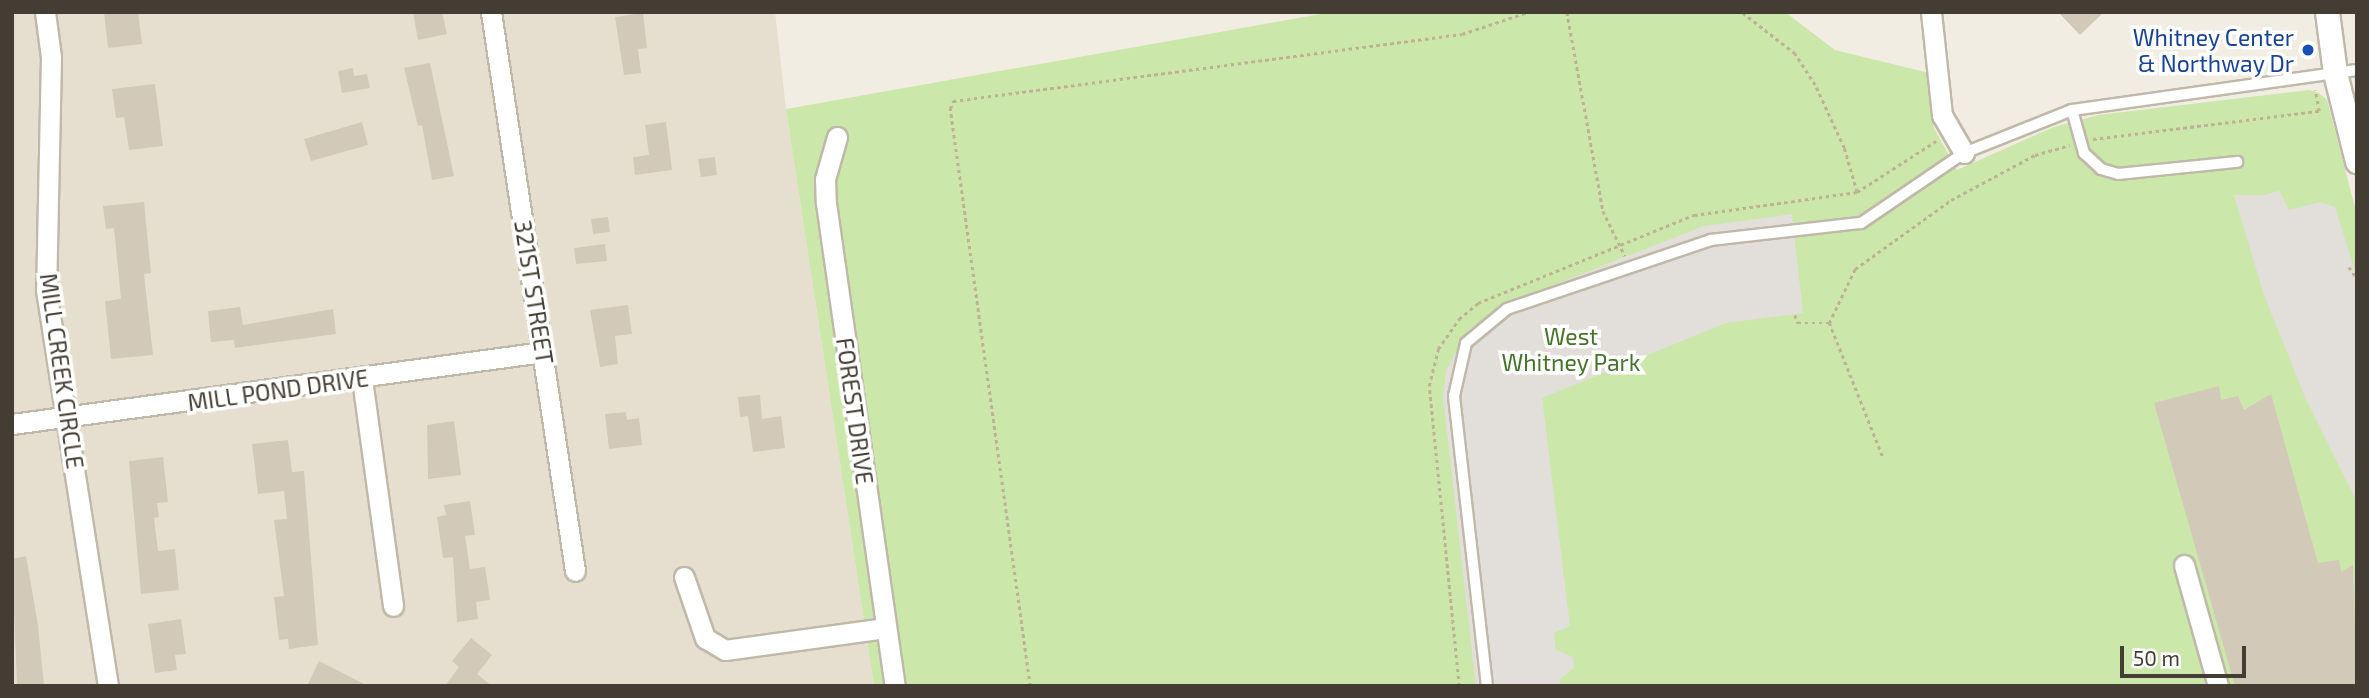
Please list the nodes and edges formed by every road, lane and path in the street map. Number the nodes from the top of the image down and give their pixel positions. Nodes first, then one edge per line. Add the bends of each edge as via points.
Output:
1 (45, 12) edge
2 (491, 12) edge
3 (1528, 12) edge
4 (1567, 12) edge
5 (1741, 12) edge
6 (1931, 12) edge
7 (2327, 12) edge
8 (2346, 71) edge
9 (2315, 90) dead end
10 (2072, 110) junction
11 (837, 137) dead end
12 (1939, 139) dead end
13 (2081, 142) junction
14 (1964, 153) junction
15 (2357, 161) edge
16 (2237, 162) dead end
17 (1857, 192) junction
18 (1620, 243) junction
19 (1625, 256) dead end
20 (2348, 267) dead end
21 (2357, 279) edge
22 (1795, 315) dead end
23 (1829, 323) junction
24 (543, 352) junction
25 (362, 379) junction
26 (68, 417) junction
27 (12, 424) edge
28 (1882, 456) dead end
29 (2184, 565) dead end
30 (575, 571) dead end
31 (684, 577) dead end
32 (393, 606) dead end
33 (886, 628) junction
34 (108, 686) edge
35 (895, 686) edge
36 (1030, 686) edge
37 (1459, 686) edge
38 (1488, 686) edge
39 (2218, 686) edge

1 - 26 street, MILL CREEK CIRCLE via 51,57 46,290
2 - 24 street, 321ST STREET
3 - 36 path via 1462,34 953,102 950,109
4 - 18 path via 1602,211
5 - 17 path via 1795,54 1815,85 1844,148
6 - 14 street via 1942,115
7 - 8 street
8 - 10 lane
8 - 15 street
9 - 13 path via 2319,111
10 - 13 lane
10 - 14 lane
11 - 33 street, FOREST DRIVE via 825,179 826,203
12 - 17 path
13 - 16 lane via 2091,163 2118,174
13 - 23 path via 2035,155 1951,200 1870,256 1856,269
14 - 38 lane via 1861,223 1711,240 1507,309 1466,344 1454,396
17 - 18 path via 1694,215
18 - 19 path
18 - 37 path via 1478,303 1459,319 1438,349 1429,386 1430,429
20 - 21 path
22 - 23 path via 1798,323
23 - 28 path
24 - 25 street, MILL POND DRIVE
24 - 30 street, 321ST STREET
25 - 26 street, MILL POND DRIVE
25 - 32 street
26 - 27 street, MILL POND DRIVE
26 - 34 street, MILL CREEK CIRCLE
29 - 39 street
31 - 33 street via 705,638 725,650
33 - 35 street, FOREST DRIVE

